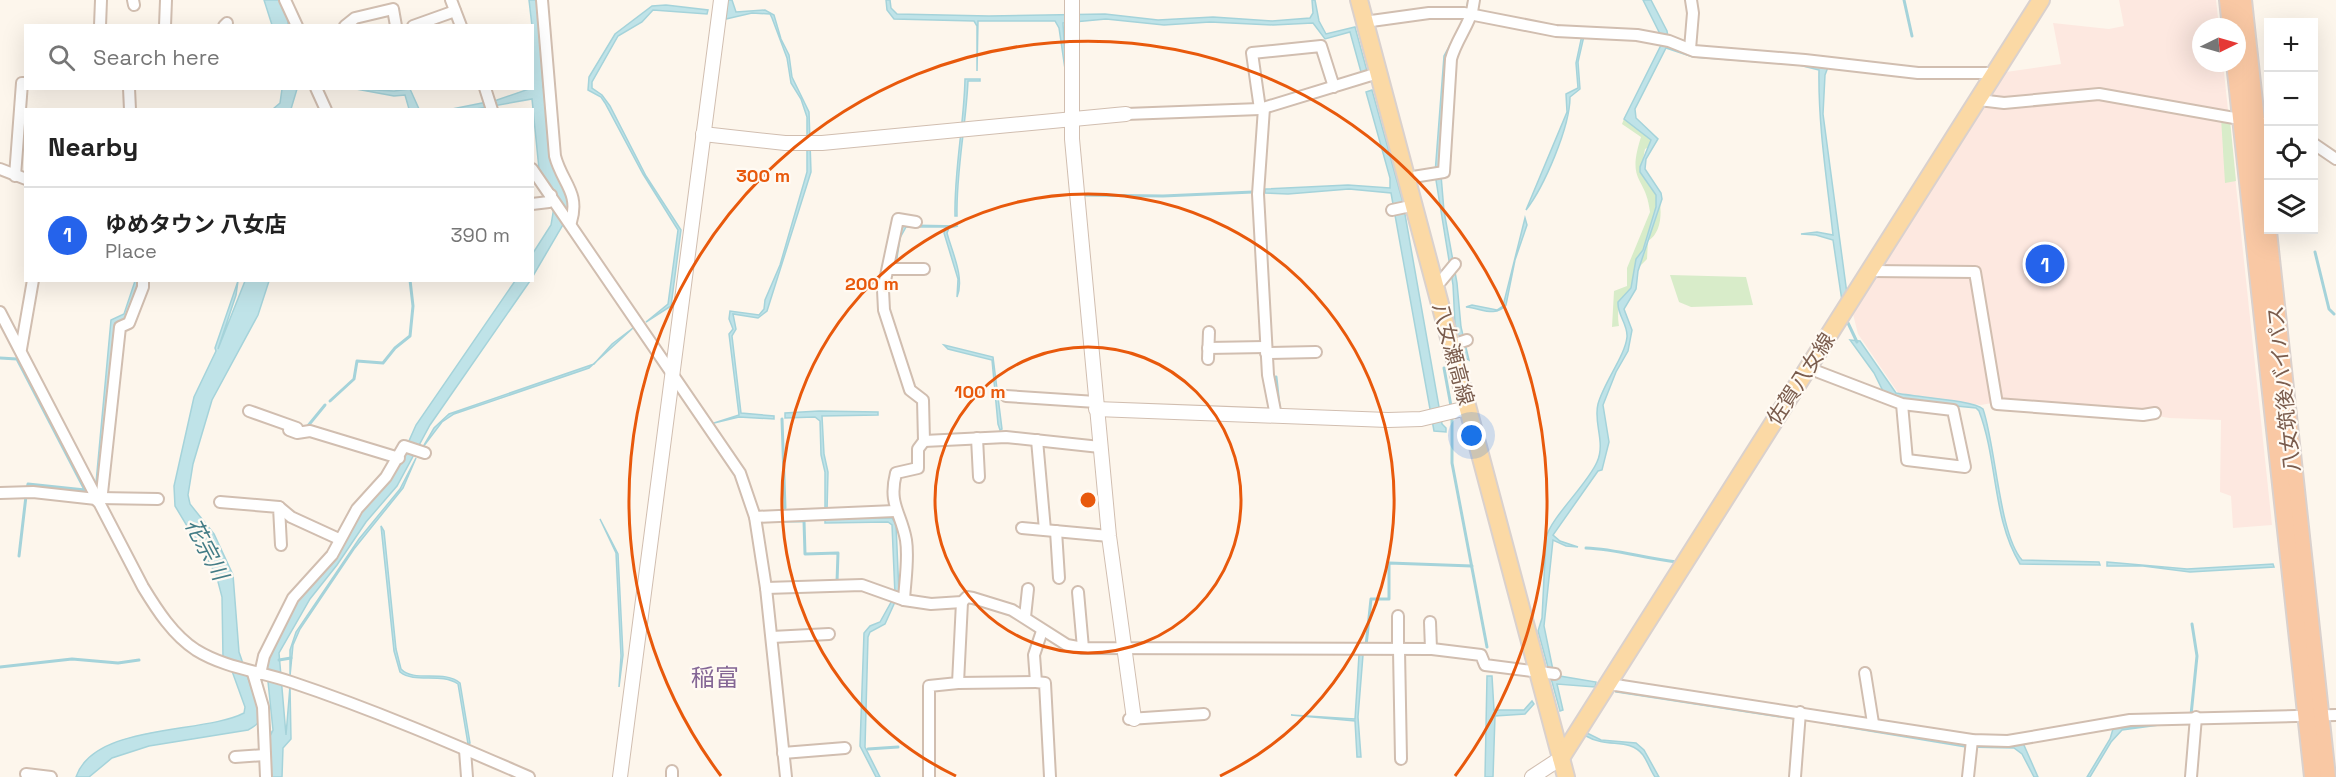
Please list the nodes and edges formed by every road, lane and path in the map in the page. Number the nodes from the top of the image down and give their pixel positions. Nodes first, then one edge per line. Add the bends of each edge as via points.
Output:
1 (101, 0) edge
2 (166, 0) edge
3 (285, 0) edge
4 (542, 0) edge
5 (721, 0) edge
6 (1359, 0) edge
7 (1474, 0) edge
8 (1691, 0) edge
9 (2041, 0) edge
10 (2228, 0) edge
11 (2243, 0) edge
12 (453, 5) edge
13 (1073, 12) edge
14 (1469, 14) junction
15 (2230, 18) edge
16 (1364, 22) junction
17 (100, 24) edge
18 (165, 24) edge
19 (296, 24) edge
20 (348, 24) edge
21 (396, 24) edge
22 (417, 24) edge
23 (460, 24) edge
24 (1690, 49) junction
25 (2238, 72) edge
26 (1378, 73) junction
27 (1996, 74) junction
28 (24, 83) edge
29 (1334, 87) junction
30 (129, 90) edge
31 (317, 90) edge
32 (486, 90) edge
33 (1979, 100) junction
34 (130, 108) edge
35 (325, 108) edge
36 (491, 108) edge
37 (1262, 109) junction
38 (1126, 114) joint
39 (1072, 119) junction
40 (2255, 121) edge
41 (703, 134) junction
42 (2318, 147) edge
43 (2336, 159) edge
44 (0, 169) edge
45 (534, 172) edge
46 (20, 173) edge
47 (1413, 177) dead end
48 (552, 197) junction
49 (534, 204) edge
50 (1406, 207) dead end
51 (1392, 210) dead end
52 (571, 222) junction
53 (916, 222) dead end
54 (1452, 267) dead end
55 (892, 269) junction
56 (924, 269) dead end
57 (1870, 270) junction
58 (1441, 281) dead end
59 (33, 282) edge
60 (143, 282) edge
61 (0, 312) edge
62 (1209, 332) dead end
63 (21, 349) junction
64 (1266, 350) junction
65 (1316, 352) dead end
66 (1808, 368) junction
67 (671, 371) junction
68 (1006, 396) dead end
69 (1902, 404) junction
70 (1096, 405) junction
71 (1462, 409) junction
72 (249, 411) dead end
73 (2155, 412) dead end
74 (1276, 416) junction
75 (289, 430) dead end
76 (301, 433) junction
77 (976, 438) junction
78 (1037, 440) junction
79 (924, 441) junction
80 (1100, 447) junction
81 (421, 452) dead end
82 (399, 458) junction
83 (979, 477) dead end
84 (0, 493) edge
85 (97, 499) junction
86 (158, 499) dead end
87 (220, 502) dead end
88 (279, 507) junction
89 (895, 512) junction
90 (755, 517) junction
91 (1022, 528) dead end
92 (1050, 530) junction
93 (1109, 536) junction
94 (339, 539) junction
95 (281, 545) dead end
96 (1059, 578) dead end
97 (766, 588) junction
98 (1028, 589) dead end
99 (1078, 592) dead end
100 (898, 599) junction
101 (962, 602) junction
102 (1398, 616) dead end
103 (1025, 617) junction
104 (1430, 622) dead end
105 (1042, 631) junction
106 (829, 634) dead end
107 (772, 637) junction
108 (1083, 648) junction
109 (1124, 649) junction
110 (1431, 649) junction
111 (1399, 650) junction
112 (257, 673) junction
113 (1547, 673) junction
114 (1866, 673) dead end
115 (1036, 682) junction
116 (958, 683) junction
117 (1609, 684) junction
118 (1800, 712) junction
119 (1204, 714) dead end
120 (2320, 715) edge
121 (2196, 717) junction
122 (1131, 719) joint
123 (1880, 728) junction
124 (1972, 740) junction
125 (845, 748) dead end
126 (465, 750) junction
127 (783, 753) junction
128 (265, 755) junction
129 (234, 757) dead end
130 (1561, 758) junction
131 (1401, 759) dead end
132 (26, 774) dead end
133 (51, 777) edge
134 (266, 777) edge
135 (467, 777) edge
136 (529, 777) edge
137 (620, 777) edge
138 (786, 777) edge
139 (929, 777) edge
140 (1050, 777) edge
141 (1532, 777) edge
142 (1566, 777) edge
143 (1795, 777) edge
144 (1968, 777) edge
145 (2191, 777) edge
146 (2313, 777) edge
147 (2327, 777) edge

1 - 17 street
2 - 18 street
3 - 19 street
4 - 52 street via 555,156 575,198
5 - 41 street
6 - 16 main road, 八女瀬高線
7 - 14 street
8 - 24 street via 1694,13
9 - 27 main road, 佐賀八女線
10 - 15 highway
11 - 40 highway, 八女筑後バイパス
12 - 22 street
12 - 23 street
13 - 39 street
14 - 16 street via 1429,14
14 - 24 street via 1556,31 1665,40
14 - 47 street via 1451,59 1444,172
16 - 26 main road, 八女瀬高線
20 - 21 street via 355,18 393,9
24 - 27 street via 1918,73
25 - 40 highway, 八女筑後バイパス
26 - 29 street
26 - 71 main road, 八女瀬高線
27 - 33 main road, 佐賀八女線
28 - 46 street
29 - 37 street
29 - 37 street via 1321,46 1252,53
30 - 34 street
31 - 35 street
32 - 36 street
33 - 40 street via 2004,103 2099,94
33 - 57 main road, 佐賀八女線
37 - 38 street
37 - 64 street via 1258,194
38 - 39 street
39 - 41 street via 809,143
39 - 70 street
40 - 120 highway, 八女筑後バイパス
41 - 67 street
42 - 43 street
44 - 46 street
45 - 48 street
48 - 49 street via 549,202
48 - 52 street
50 - 51 street
52 - 67 street
53 - 55 street via 898,219
54 - 58 street
55 - 56 street
55 - 79 street via 883,290 884,310 910,390 923,400
57 - 66 main road, 佐賀八女線
57 - 73 street via 1975,272 1997,405 2143,416
59 - 63 street
60 - 85 street via 129,323 120,327
61 - 63 street
62 - 64 street via 1208,353
63 - 85 street
64 - 65 street
64 - 74 street
66 - 69 street
66 - 117 main road, 佐賀八女線
67 - 90 street via 740,473
67 - 137 street
68 - 70 street
69 - 69 street via 1953,410 1965,466 1907,460
70 - 74 street
70 - 80 street
71 - 74 street via 1429,417 1388,420
71 - 113 main road, 八女瀬高線
72 - 76 street
75 - 76 street
76 - 82 street via 310,432
77 - 78 street
77 - 79 street
77 - 83 street
78 - 80 street
78 - 92 street
79 - 89 street via 918,449 918,468 897,473
80 - 93 street
81 - 82 street via 406,447
82 - 94 street via 357,509
84 - 85 street via 33,492
85 - 86 street
85 - 112 street via 162,618 195,649 225,664
87 - 88 street
88 - 94 street via 291,517
88 - 95 street
89 - 90 street
89 - 100 street via 906,542
90 - 97 street
91 - 92 street
92 - 93 street
92 - 96 street
93 - 109 street
94 - 112 street via 332,555 293,598
97 - 100 street via 862,585
97 - 107 street
98 - 103 street
99 - 108 street
100 - 101 street via 931,604
101 - 103 street via 973,598
101 - 116 street
102 - 111 street
103 - 105 street
104 - 110 street
105 - 108 street via 1067,645
105 - 115 street via 1034,655
106 - 107 street
107 - 127 street
108 - 109 street
109 - 111 street
109 - 122 street
110 - 111 street
110 - 113 street via 1480,655 1485,665
111 - 131 street
112 - 126 street via 292,682
112 - 128 street
113 - 130 main road, 八女瀬高線
114 - 123 street
115 - 116 street
115 - 140 street via 1045,683
116 - 139 street via 929,686
117 - 118 street via 1715,705
117 - 130 main road, 佐賀八女線
118 - 123 street via 1825,721
118 - 143 street
119 - 122 street
120 - 121 street
120 - 146 highway, 八女筑後バイパス
120 - 147 highway, 八女筑後バイパス
121 - 124 street via 2130,720 2008,741
121 - 145 street
123 - 124 street
124 - 144 street
125 - 127 street
126 - 135 street
126 - 136 street
127 - 138 street
128 - 129 street
128 - 134 street
130 - 141 street
130 - 142 main road, 八女瀬高線
132 - 133 street

